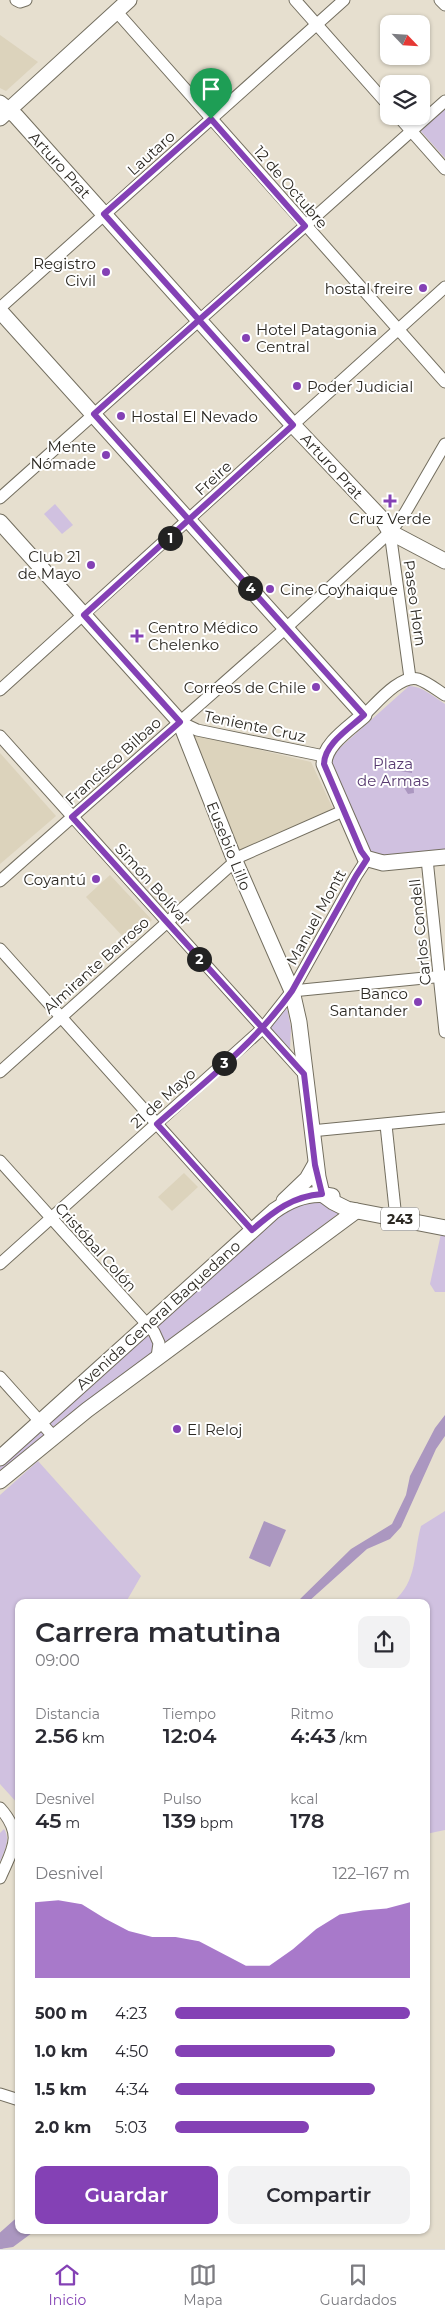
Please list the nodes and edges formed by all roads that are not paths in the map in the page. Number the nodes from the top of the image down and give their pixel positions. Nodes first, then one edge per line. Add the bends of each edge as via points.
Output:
1 (16, 0) edge
2 (26, 0) edge
3 (295, 0) edge
4 (344, 0) edge
5 (440, 0) edge
6 (121, 4) edge
7 (445, 5) edge
8 (317, 24) junction
9 (380, 96) edge
10 (445, 101) edge
11 (2, 113) edge
12 (211, 119) junction
13 (406, 125) edge
14 (411, 131) junction
15 (445, 169) edge
16 (104, 214) junction
17 (305, 226) junction
18 (445, 287) edge
19 (0, 309) edge
20 (199, 320) junction
21 (398, 330) junction
22 (445, 382) edge
23 (94, 414) junction
24 (293, 425) junction
25 (445, 444) edge
26 (0, 498) edge
27 (190, 520) junction
28 (0, 522) edge
29 (390, 532) junction
30 (445, 561) edge
31 (84, 615) junction
32 (286, 628) junction
33 (410, 678) junction
34 (0, 690) edge
35 (445, 695) edge
36 (364, 715) junction
37 (180, 722) junction
38 (0, 736) edge
39 (324, 756) junction
40 (344, 811) junction
41 (72, 817) junction
42 (445, 857) edge
43 (367, 859) junction
44 (427, 859) junction
45 (234, 861) junction
46 (0, 881) edge
47 (166, 922) junction
48 (0, 949) edge
49 (442, 976) edge
50 (292, 991) junction
51 (61, 1017) junction
52 (262, 1029) junction
53 (445, 1032) edge
54 (0, 1072) edge
55 (304, 1074) junction
56 (445, 1118) edge
57 (157, 1124) junction
58 (386, 1125) junction
59 (311, 1131) junction
60 (0, 1161) edge
61 (315, 1165) junction
62 (322, 1194) junction
63 (395, 1209) junction
64 (274, 1211) junction
65 (356, 1211) junction
66 (51, 1219) junction
67 (445, 1220) edge
68 (445, 1228) edge
69 (252, 1230) junction
70 (0, 1264) edge
71 (146, 1325) junction
72 (157, 1357) junction
73 (0, 1377) edge
74 (40, 1422) junction
75 (53, 1436) junction
76 (0, 1458) edge
77 (0, 1481) edge
78 (0, 1808) edge
79 (4, 1822) edge
80 (15, 1833) edge
81 (15, 1841) edge
82 (0, 1878) edge
83 (0, 2094) edge
84 (15, 2099) edge

1 - 2 street
3 - 8 street
4 - 8 street, Lautaro
5 - 7 street
6 - 11 main road
6 - 12 street, 12 de Octubre
8 - 9 street
8 - 12 street, Lautaro
10 - 14 street
11 - 16 main road, Arturo Prat
12 - 16 street, Lautaro
12 - 17 street, 12 de Octubre
13 - 14 street
14 - 15 street
14 - 17 street
16 - 19 street, Lautaro
16 - 20 main road, Arturo Prat
17 - 20 street
17 - 21 street, 12 de Octubre
18 - 21 street, Freire
19 - 23 main road
20 - 23 street
20 - 24 main road, Arturo Prat
21 - 22 street, 12 de Octubre
21 - 24 street, Freire
23 - 26 street
23 - 27 main road
24 - 27 street, Freire
24 - 29 main road, Arturo Prat via 383,520
25 - 29 street, Francisco Bilbao via 401,520
27 - 31 street, Freire
27 - 32 main road
28 - 31 main road, Eusebio Lillo
29 - 30 main road, Arturo Prat
29 - 32 street, Francisco Bilbao
29 - 33 street, Paseo Horn
31 - 34 street, Freire
31 - 37 main road, Eusebio Lillo
32 - 36 main road
32 - 37 street, Francisco Bilbao
33 - 35 street via 420,680
33 - 36 street via 398,683
36 - 39 main road via 331,745
37 - 39 street, Teniente Cruz via 197,730
37 - 41 street, Francisco Bilbao
37 - 45 main road, Eusebio Lillo
38 - 41 street, Simón Bolívar
39 - 40 main road via 325,769
40 - 43 main road
40 - 45 street, Almirante Barroso
41 - 46 street, Francisco Bilbao
41 - 47 street, Simón Bolívar
42 - 44 main road
43 - 44 main road via 383,863
43 - 50 street, Manuel Montt
44 - 49 street, Carlos Condell
45 - 47 street, Almirante Barroso
45 - 50 main road, Eusebio Lillo
47 - 51 street, Almirante Barroso
47 - 52 street, Simón Bolívar
48 - 51 street
49 - 50 street
49 - 53 street, Carlos Condell
50 - 52 street, 21 de Mayo
50 - 55 main road, Eusebio Lillo
51 - 54 street, Almirante Barroso
51 - 57 street
52 - 55 street, Simón Bolívar
52 - 57 street, 21 de Mayo
55 - 59 main road, Eusebio Lillo
56 - 58 street
57 - 66 street, 21 de Mayo
57 - 69 street
58 - 59 street
58 - 63 street
59 - 61 main road, Eusebio Lillo
60 - 66 street, Cristóbal Colón
61 - 62 main road, Eusebio Lillo
61 - 64 main road via 307,1179
62 - 63 main road, Avenida General Baquedano / 243
62 - 64 main road, Avenida General Baquedano / 243 via 296,1199
62 - 65 main road via 338,1206
63 - 67 main road, Avenida General Baquedano / 243
64 - 69 main road, Avenida General Baquedano / 243
65 - 68 main road, 243
65 - 72 main road, Avenida General Baquedano
66 - 70 street, 21 de Mayo
66 - 71 street, Cristóbal Colón
69 - 71 main road, Avenida General Baquedano / 243
71 - 72 street, Cristóbal Colón via 158,1339
71 - 74 main road, Avenida General Baquedano / 243
72 - 75 main road, Avenida General Baquedano
73 - 74 street
74 - 75 street
74 - 76 main road, Avenida General Baquedano / 243
75 - 77 main road, Avenida General Baquedano
78 - 79 street
79 - 80 street
81 - 82 street
83 - 84 street

